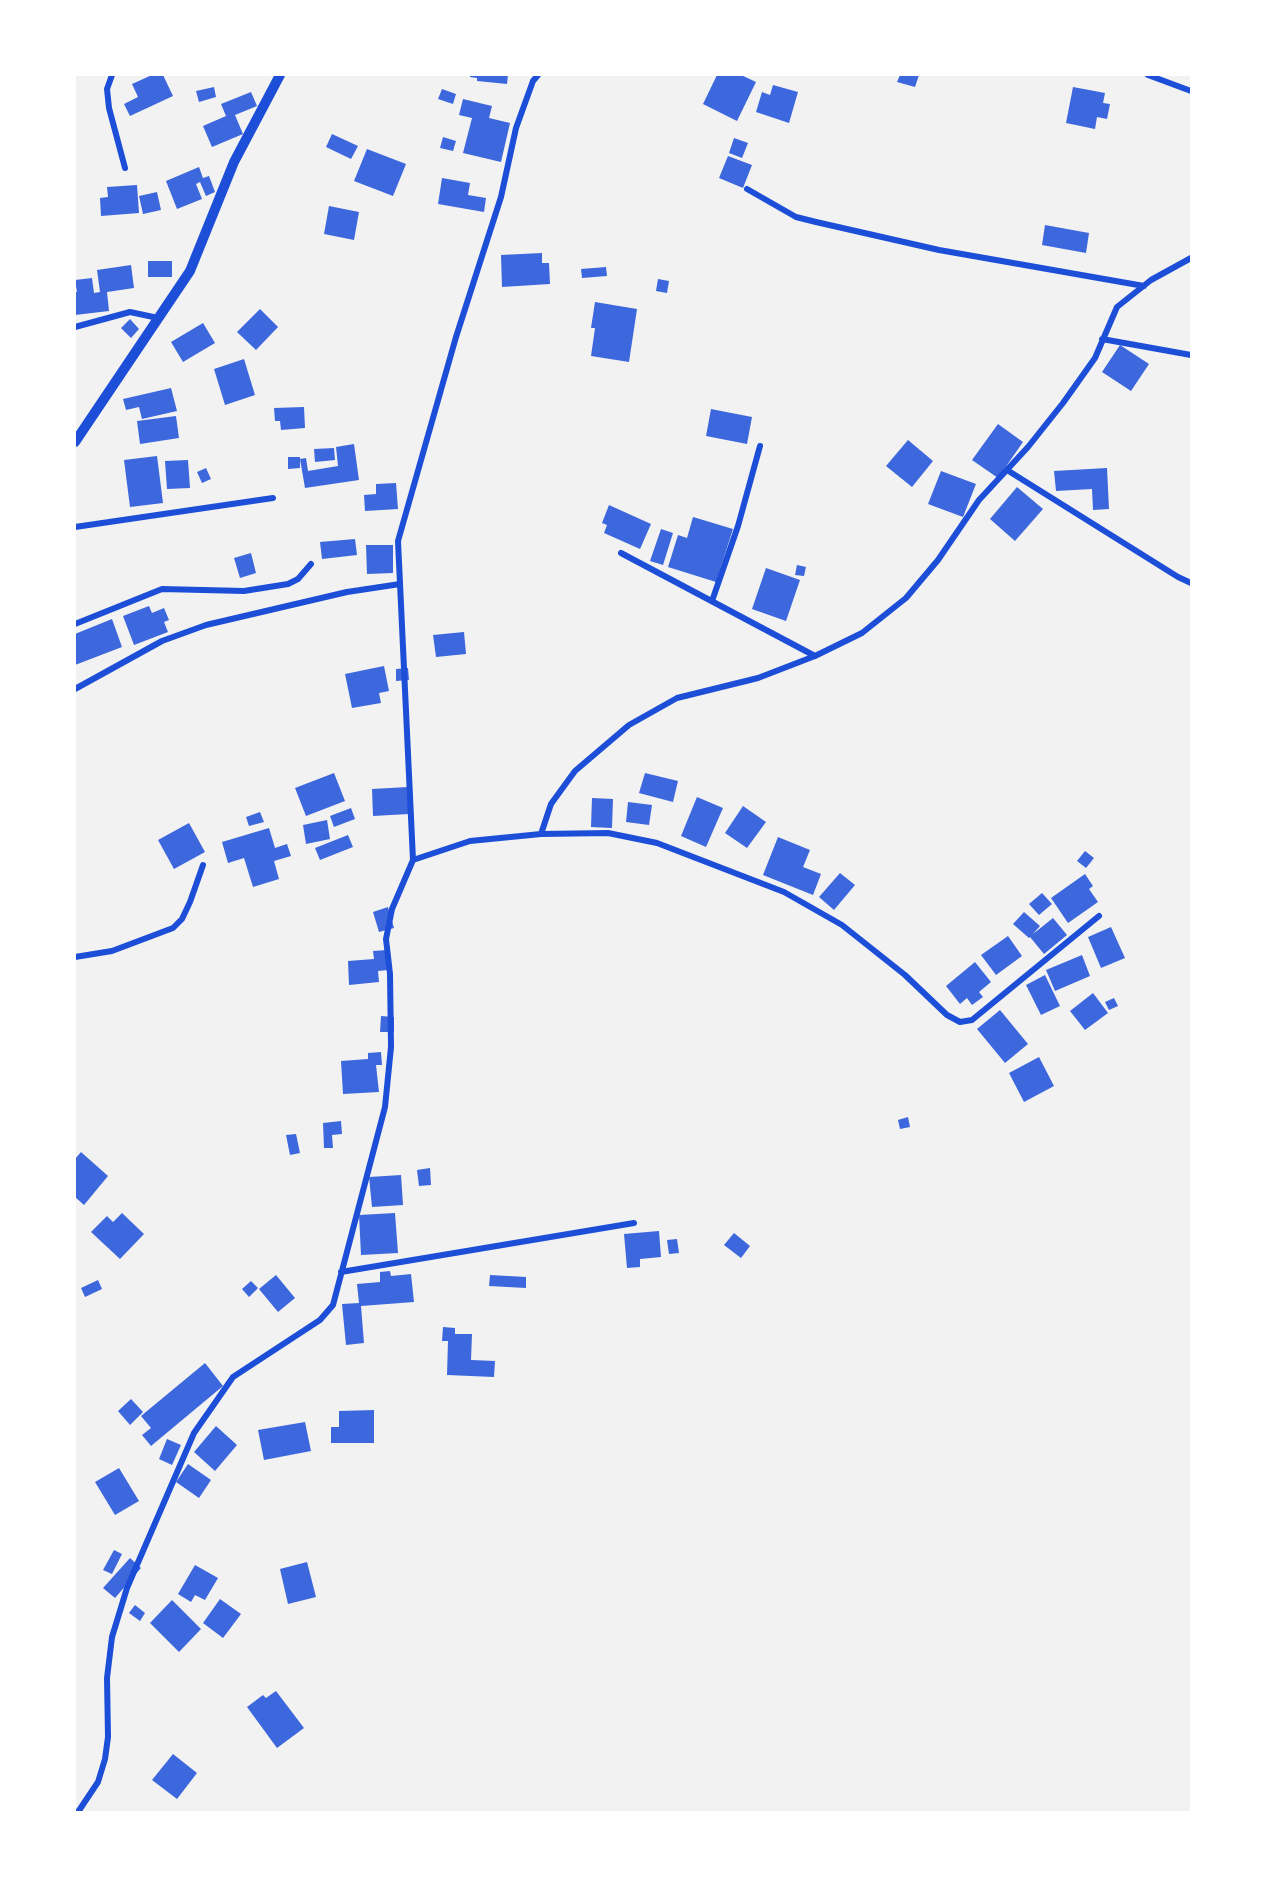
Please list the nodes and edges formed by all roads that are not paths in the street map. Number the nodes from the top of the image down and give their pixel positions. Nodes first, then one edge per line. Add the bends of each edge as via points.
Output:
1 (112, 75) edge
2 (280, 75) edge
3 (538, 75) edge
4 (1148, 75) edge
5 (1191, 91) edge
6 (125, 168) dead end
7 (747, 189) dead end
8 (1191, 258) edge
9 (1144, 286) junction
10 (159, 318) junction
11 (75, 327) edge
12 (1102, 339) junction
13 (1191, 355) edge
14 (75, 442) edge
15 (760, 446) dead end
16 (1007, 470) junction
17 (273, 498) dead end
18 (75, 527) edge
19 (621, 553) dead end
20 (311, 564) dead end
21 (1191, 583) edge
22 (400, 584) junction
23 (712, 601) junction
24 (75, 624) edge
25 (815, 656) junction
26 (75, 689) edge
27 (541, 834) junction
28 (413, 860) junction
29 (203, 865) dead end
30 (1099, 916) dead end
31 (75, 957) edge
32 (634, 1223) dead end
33 (341, 1272) junction
34 (78, 1812) edge

1 - 6 street via 107,89 109,108
2 - 10 main road via 234,162 190,271
3 - 22 street via 516,128 501,197 408,501 398,541
4 - 5 street
7 - 9 street via 796,217 816,222 939,250
8 - 9 street
9 - 12 street via 1117,307
10 - 11 street via 130,312
10 - 14 main road
12 - 13 street
12 - 16 street via 1095,358 1063,403
15 - 23 street
16 - 21 street
16 - 25 street via 979,500 906,598 862,633
17 - 18 street
19 - 23 street
20 - 24 street via 288,584 244,591 162,589
22 - 26 street via 347,592 206,626 162,641
22 - 28 street
23 - 25 street
25 - 27 street via 758,678 677,698 629,725 575,771 551,804
27 - 28 street via 470,841
27 - 30 street via 608,833 657,843 784,892 842,925 960,1022 972,1020
28 - 33 street via 392,909 386,939 391,1047 385,1107
29 - 31 street via 182,919 172,928 112,951
32 - 33 street
33 - 34 street via 333,1305 320,1320 232,1377 194,1433 127,1588 112,1637 105,1759 98,1782

